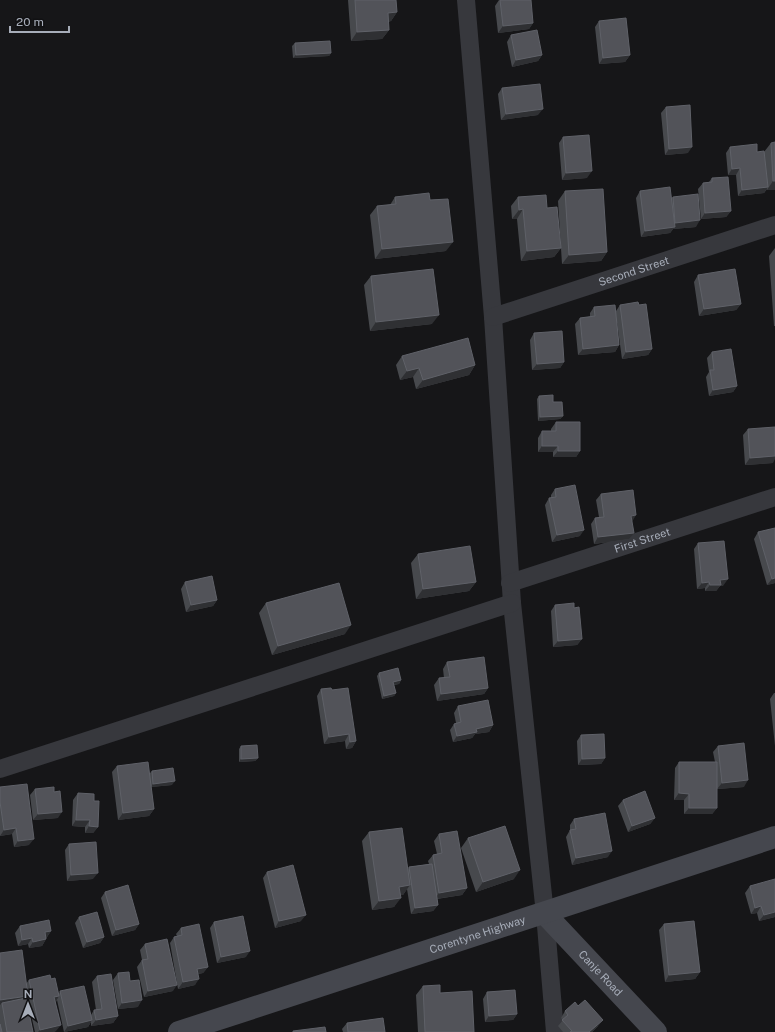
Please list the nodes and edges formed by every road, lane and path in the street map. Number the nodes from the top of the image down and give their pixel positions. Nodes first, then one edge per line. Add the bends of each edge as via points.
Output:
1 (466, 0) edge
2 (775, 225) edge
3 (493, 317) junction
4 (775, 497) edge
5 (510, 583) junction
6 (512, 603) junction
7 (0, 769) edge
8 (775, 838) edge
9 (545, 914) junction
10 (179, 1032) edge
11 (555, 1032) edge
12 (656, 1032) edge

1 - 3 street
2 - 3 street, Second Street
3 - 5 street
4 - 5 street, First Street
5 - 6 street
6 - 7 street
6 - 9 street
8 - 9 main road, Corentyne Highway
9 - 10 main road, Corentyne Highway
9 - 11 street
9 - 12 main road, Canje Road

